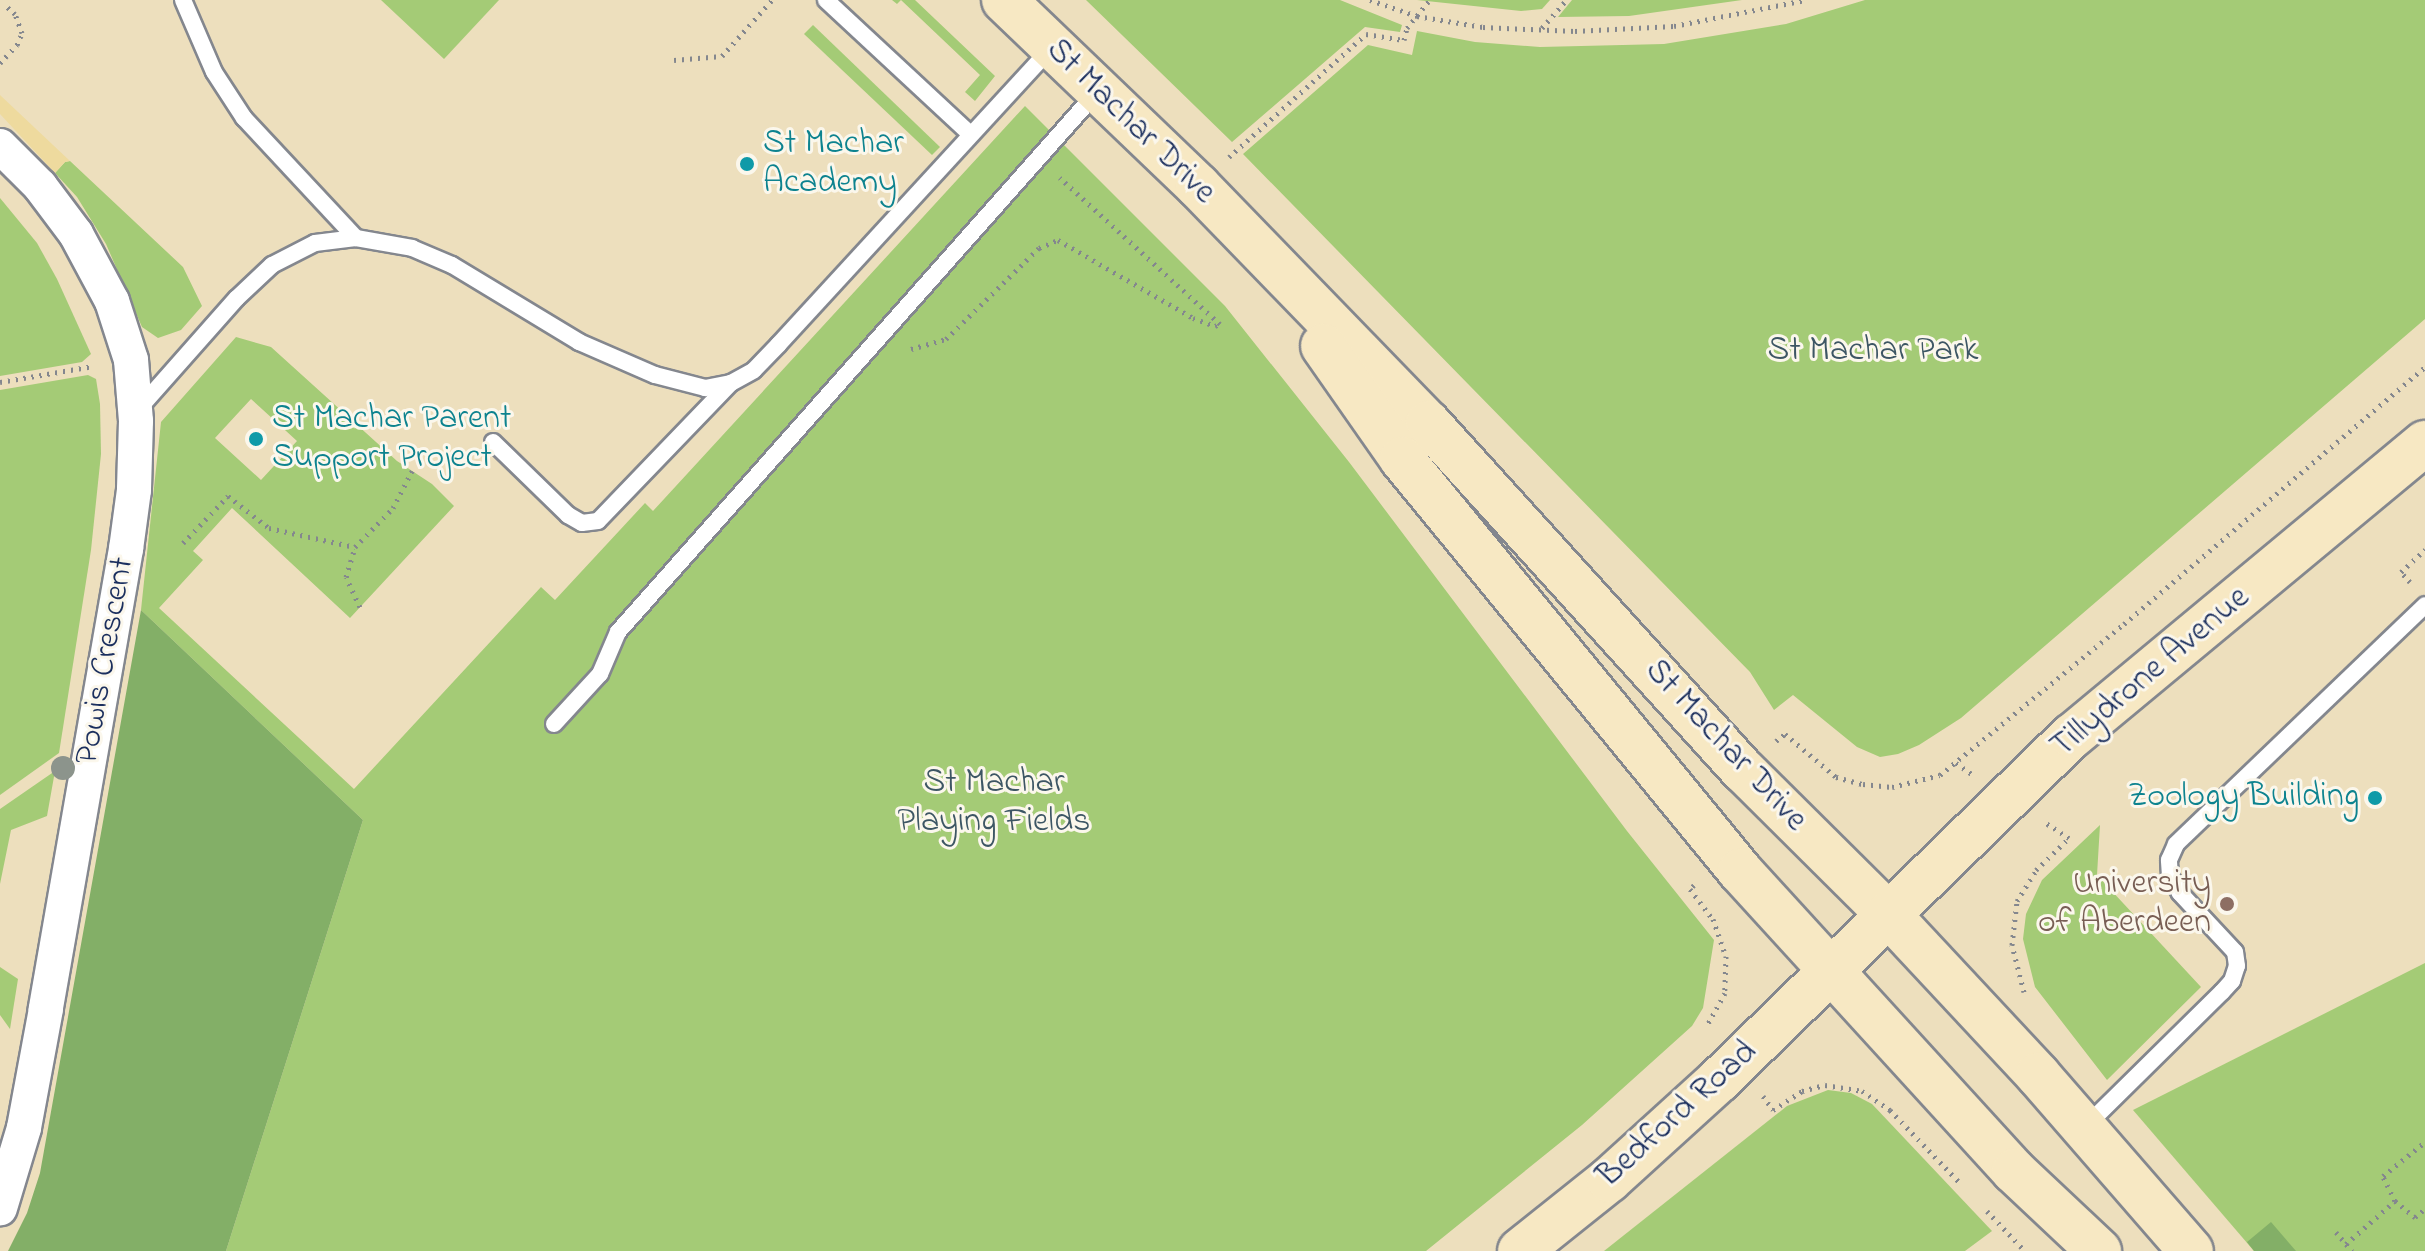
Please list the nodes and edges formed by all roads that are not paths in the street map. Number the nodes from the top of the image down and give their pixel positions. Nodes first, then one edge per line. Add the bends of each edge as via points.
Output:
1 (183, 0) edge
2 (826, 0) edge
3 (1004, 0) edge
4 (1052, 47) junction
5 (1098, 91) junction
6 (970, 134) junction
7 (0, 146) edge
8 (356, 238) junction
9 (1253, 246) junction
10 (731, 383) junction
11 (136, 413) junction
12 (493, 442) dead end
13 (2425, 443) edge
14 (2425, 605) edge
15 (554, 724) dead end
16 (1888, 914) junction
17 (1831, 974) junction
18 (2084, 1127) junction
19 (0, 1208) edge
20 (1520, 1251) edge
21 (2099, 1251) edge
22 (2191, 1251) edge

1 - 8 lane via 214,72 244,118
2 - 6 lane
3 - 4 main road, St Machar Drive
4 - 5 main road, St Machar Drive
4 - 6 lane
5 - 9 main road, St Machar Drive
5 - 15 lane via 618,632 600,674
6 - 10 lane via 779,344 754,370
7 - 11 street, Powis Crescent via 40,186 76,234 112,301 131,360
8 - 10 lane via 412,248 452,265 579,342 655,375 705,388
8 - 11 lane via 315,243 272,265
9 - 16 main road, St Machar Drive via 1428,423 1744,771
9 - 17 main road, St Machar Drive via 1402,459
10 - 12 lane via 598,521 582,523 568,515
11 - 19 street, Powis Crescent via 134,490 118,595 24,1128
13 - 16 main road, Tillydrone Avenue via 2072,736
14 - 18 lane via 2176,844 2170,876 2235,952 2237,966 2222,992
16 - 17 main road, Tillydrone Avenue
16 - 18 main road, St Machar Drive
17 - 20 main road, Bedford Road via 1674,1122
17 - 21 main road, St Machar Drive via 2014,1171
18 - 22 main road, St Machar Drive

